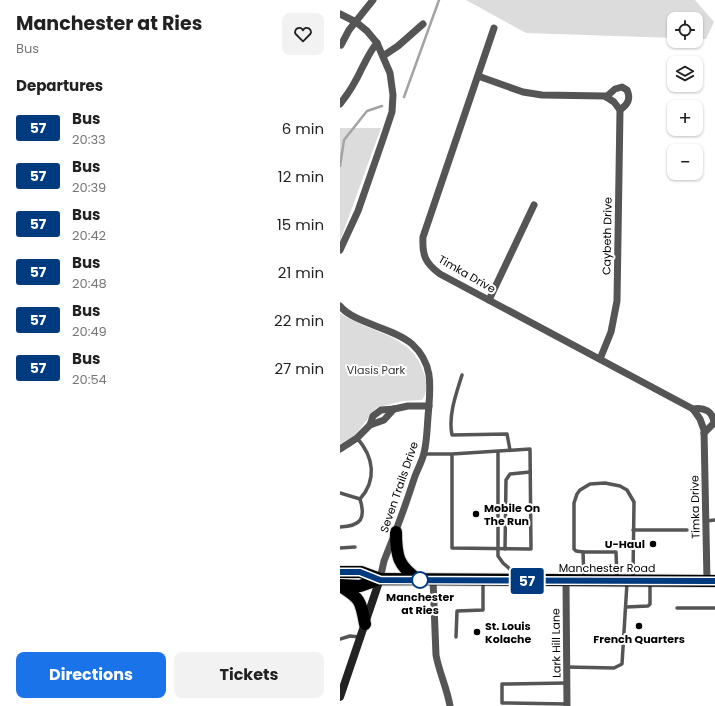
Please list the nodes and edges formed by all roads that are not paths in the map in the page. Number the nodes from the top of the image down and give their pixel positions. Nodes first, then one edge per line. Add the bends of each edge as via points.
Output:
1 (370, 1) edge
2 (340, 14) edge
3 (356, 22) junction
4 (423, 24) dead end
5 (494, 28) dead end
6 (377, 43) junction
7 (341, 45) edge
8 (384, 56) junction
9 (478, 76) junction
10 (606, 97) junction
11 (340, 104) edge
12 (620, 110) junction
13 (534, 205) dead end
14 (340, 250) edge
15 (489, 300) junction
16 (340, 306) edge
17 (600, 359) junction
18 (462, 375) dead end
19 (429, 406) junction
20 (394, 409) junction
21 (693, 410) junction
22 (370, 425) junction
23 (704, 433) junction
24 (357, 438) junction
25 (340, 449) edge
26 (510, 450) junction
27 (498, 452) junction
28 (424, 454) junction
29 (452, 454) junction
30 (530, 472) junction
31 (340, 493) edge
32 (360, 499) junction
33 (706, 520) junction
34 (715, 520) edge
35 (340, 527) edge
36 (633, 530) junction
37 (687, 530) dead end
38 (396, 532) junction
39 (340, 548) edge
40 (355, 548) dead end
41 (497, 549) junction
42 (505, 549) junction
43 (583, 552) junction
44 (340, 572) edge
45 (380, 580) junction
46 (419, 580) junction
47 (433, 580) junction
48 (483, 581) junction
49 (525, 581) junction
50 (566, 581) junction
51 (584, 581) junction
52 (626, 581) junction
53 (650, 581) junction
54 (711, 581) edge
55 (340, 586) edge
56 (626, 607) junction
57 (677, 608) dead end
58 (715, 608) edge
59 (365, 624) junction
60 (361, 637) junction
61 (456, 637) dead end
62 (340, 640) edge
63 (567, 667) junction
64 (567, 683) junction
65 (340, 697) edge
66 (567, 705) edge
67 (450, 706) edge

1 - 3 street
2 - 3 street
3 - 6 street via 368,30
3 - 7 street
4 - 8 street
5 - 9 street, Timka Drive
6 - 8 street
6 - 11 street
8 - 14 street via 390,73 392,112 358,211
9 - 10 street via 523,92
9 - 15 street, Timka Drive via 423,237 423,245 425,257 431,268
10 - 12 street
10 - 12 street, Caybeth Drive via 615,89 622,87 627,90 630,97 628,103
12 - 17 street, Caybeth Drive via 617,301 611,332
13 - 15 street
15 - 17 street, Timka Drive
16 - 19 street, Seven Trails Drive via 351,315 411,343 419,352 430,374
17 - 21 street, Timka Drive
18 - 26 lane via 450,426 452,435 507,434
19 - 20 street
19 - 28 street, Seven Trails Drive
20 - 22 street via 384,420
20 - 22 street via 387,408 377,412
21 - 23 street, Timka Drive via 700,420
21 - 23 street, Timka Drive via 711,413 714,423
22 - 24 street
23 - 33 street, Timka Drive
24 - 25 street
24 - 32 lane via 368,452 372,472 366,493
26 - 27 lane
26 - 30 lane via 530,449
27 - 29 lane
27 - 41 lane
28 - 29 lane
28 - 38 street, Seven Trails Drive
29 - 41 lane via 452,548
30 - 42 lane via 510,474 506,480
30 - 42 lane via 531,549
31 - 32 lane
32 - 35 lane via 361,520 350,527
33 - 34 lane
33 - 54 street, Timka Drive
36 - 37 lane
36 - 43 lane via 634,502 627,490 611,484 590,484 580,490 574,502 574,549
36 - 52 lane
38 - 45 street, Seven Trails Drive
38 - 46 highway via 400,560 409,573
39 - 40 lane
41 - 42 lane
41 - 49 lane via 503,563
43 - 51 lane
43 - 52 lane via 616,552
44 - 45 highway, Manchester Road via 360,572
45 - 46 highway, Manchester Road
45 - 55 highway, Manchester Road via 360,586
45 - 59 street
46 - 47 highway, Manchester Road
47 - 48 highway, Manchester Road
47 - 67 street via 436,654
48 - 49 highway, Manchester Road
48 - 61 lane via 483,610 457,611
49 - 50 highway, Manchester Road
50 - 51 highway, Manchester Road
50 - 63 street, Lark Hill Lane
51 - 52 highway, Manchester Road
52 - 53 highway, Manchester Road
52 - 56 lane
53 - 54 highway, Manchester Road
53 - 56 lane via 650,604
55 - 59 highway via 357,597 362,606
56 - 63 lane via 622,664 614,668
57 - 58 lane
59 - 60 street
60 - 62 lane via 350,636
60 - 65 street
63 - 64 street, Lark Hill Lane
64 - 66 street, Lark Hill Lane
64 - 66 lane via 502,684 502,703

